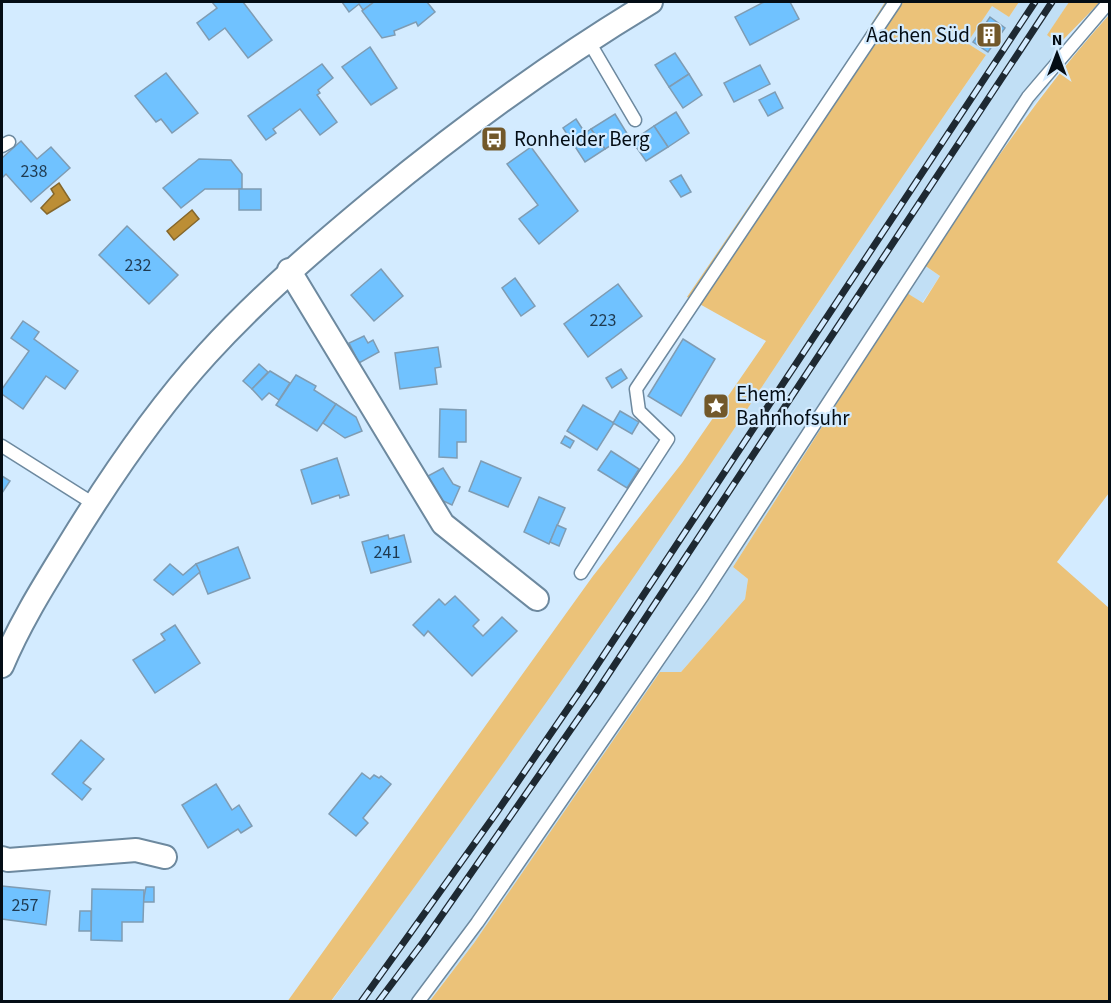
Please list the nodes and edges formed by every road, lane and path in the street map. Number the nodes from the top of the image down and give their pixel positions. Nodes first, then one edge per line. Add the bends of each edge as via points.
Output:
1 (651, 2) edge
2 (895, 2) edge
3 (1109, 2) edge
4 (588, 40) junction
5 (635, 120) dead end
6 (289, 270) junction
7 (2, 446) edge
8 (94, 504) junction
9 (581, 573) dead end
10 (537, 599) dead end
11 (2, 666) edge
12 (165, 857) dead end
13 (2, 858) edge
14 (418, 1002) edge

1 - 4 street
2 - 9 lane via 636,389 639,411 668,439
3 - 14 lane via 1022,106 703,595 477,923
4 - 5 lane
4 - 6 street via 439,147
6 - 8 street via 206,355 149,425
6 - 10 street via 443,524
7 - 8 lane
8 - 11 street via 19,625
12 - 13 street via 136,850

